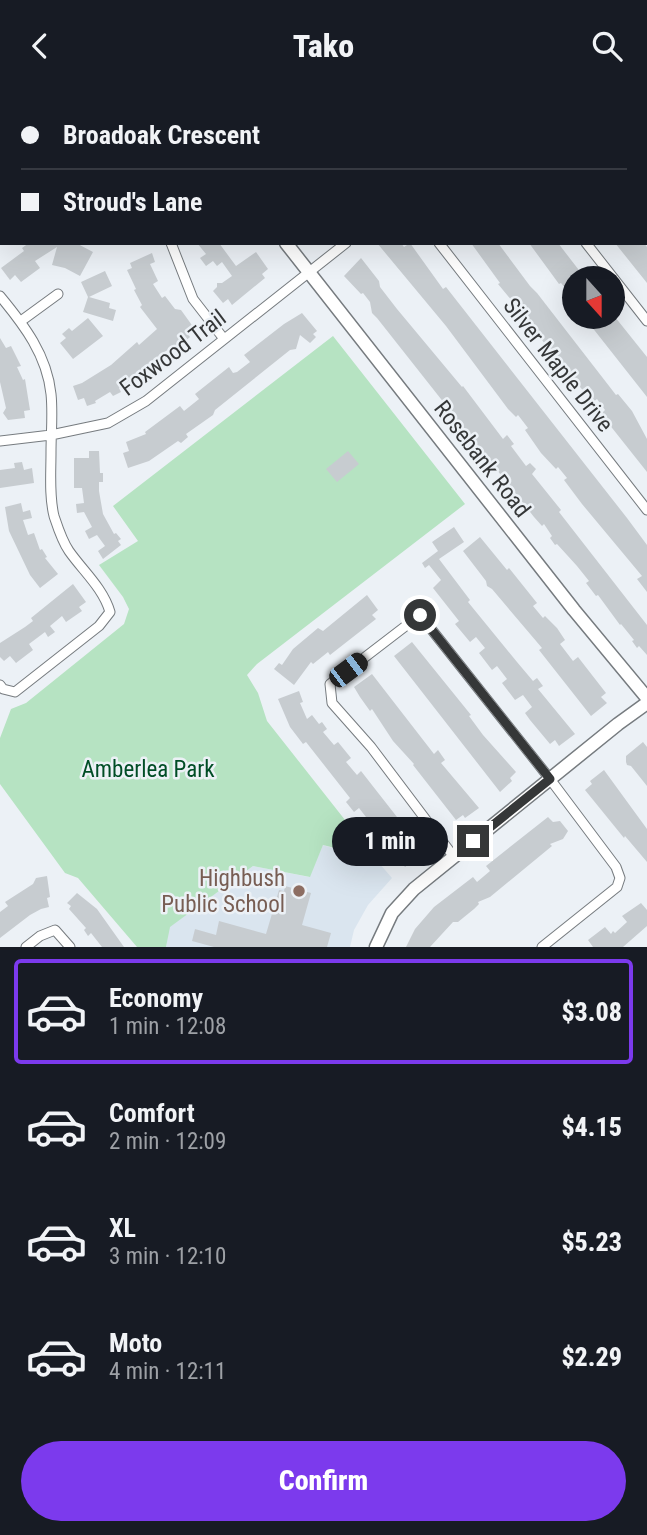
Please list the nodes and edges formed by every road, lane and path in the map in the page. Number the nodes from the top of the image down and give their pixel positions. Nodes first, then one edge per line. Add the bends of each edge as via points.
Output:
1 (173, 245) edge
2 (287, 245) edge
3 (343, 245) edge
4 (441, 245) edge
5 (588, 245) edge
6 (308, 273) junction
7 (58, 294) dead end
8 (0, 296) edge
9 (21, 321) junction
10 (647, 321) edge
11 (225, 339) junction
12 (51, 435) junction
13 (0, 441) edge
14 (647, 510) edge
15 (0, 685) edge
16 (647, 701) edge
17 (550, 779) junction
18 (454, 857) junction
19 (26, 947) edge
20 (70, 947) edge
21 (376, 947) edge
22 (542, 947) edge

1 - 11 street via 193,299
2 - 6 street, Rosebank Road
3 - 6 street, Foxwood Trail
4 - 14 street, Silver Maple Drive
5 - 10 street
6 - 11 street, Foxwood Trail
6 - 16 street, Rosebank Road
7 - 9 street
8 - 9 street
9 - 12 street via 47,372
11 - 12 street, Foxwood Trail via 146,401 108,423
12 - 13 street, Foxwood Trail
12 - 15 street via 53,513 67,549 106,598 110,612 99,626 15,692
16 - 17 street
17 - 18 street
17 - 18 street via 420,615 330,684 332,703
17 - 22 street via 620,878 613,891
18 - 21 street via 392,913
19 - 20 street via 55,930

